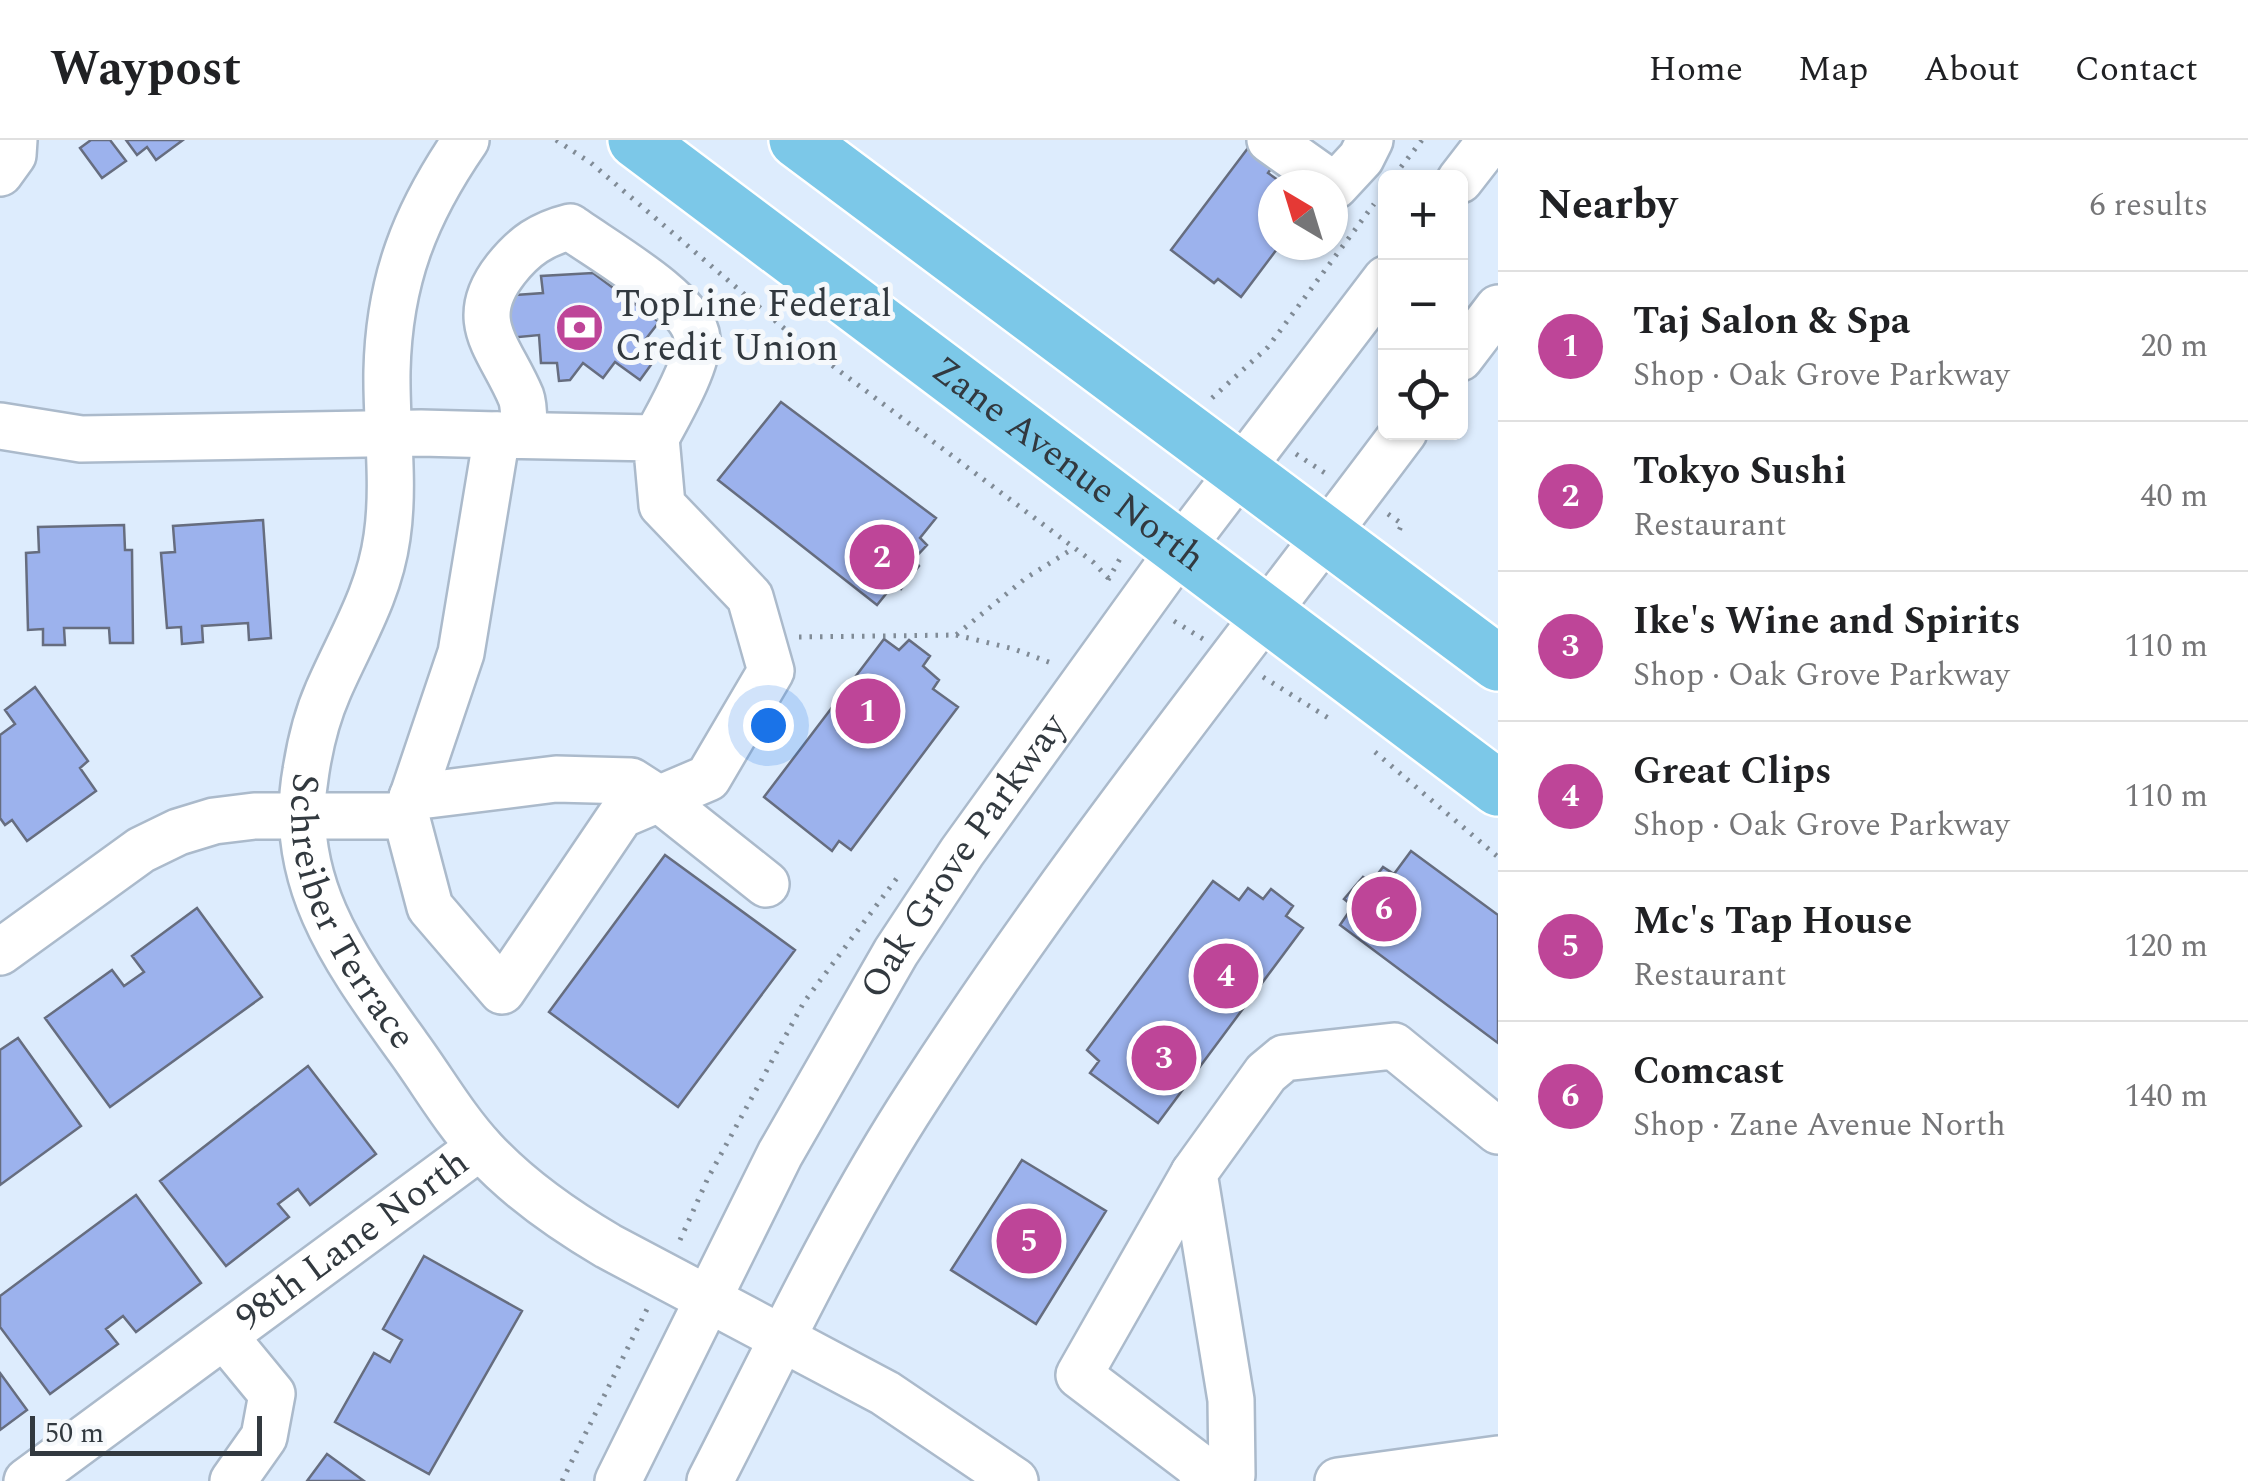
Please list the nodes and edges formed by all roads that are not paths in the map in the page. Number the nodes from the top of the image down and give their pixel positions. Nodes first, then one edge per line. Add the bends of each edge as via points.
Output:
1 (14, 140) edge
2 (466, 140) edge
3 (636, 140) edge
4 (797, 140) edge
5 (1270, 140) edge
6 (1370, 140) edge
7 (1491, 140) edge
8 (1468, 170) edge
9 (0, 174) edge
10 (1378, 290) edge
11 (1498, 308) edge
12 (1466, 350) edge
13 (0, 426) edge
14 (389, 435) junction
15 (510, 435) junction
16 (656, 438) junction
17 (1398, 440) edge
18 (1254, 454) junction
19 (1343, 515) junction
20 (1181, 548) junction
21 (1266, 616) junction
22 (1498, 664) edge
23 (1498, 788) edge
24 (659, 799) junction
25 (409, 806) junction
26 (303, 815) junction
27 (766, 884) dead end
28 (0, 952) edge
29 (1498, 1131) edge
30 (480, 1147) junction
31 (1194, 1173) junction
32 (706, 1300) junction
33 (225, 1337) junction
34 (782, 1337) junction
35 (1498, 1459) edge
36 (28, 1481) edge
37 (234, 1481) edge
38 (618, 1481) edge
39 (710, 1481) edge
40 (1015, 1481) edge
41 (1206, 1481) edge
42 (1227, 1481) edge
43 (1338, 1481) edge

1 - 9 street via 13,156
2 - 14 street, Schreiber Terrace via 426,203 396,282
3 - 20 main road, Zane Avenue North
4 - 18 main road
5 - 6 street via 1335,186
7 - 8 street
10 - 18 street, Oak Grove Parkway
11 - 12 street
13 - 14 street via 81,439
14 - 15 street
14 - 26 street, Schreiber Terrace via 388,534 379,581 313,735
15 - 16 street
15 - 16 street via 523,400 491,339 485,311 512,260 546,234 570,227 692,321 698,340 686,381
15 - 25 street via 461,652
16 - 24 street via 662,506 750,598 771,671 708,778
17 - 19 street
18 - 19 main road
18 - 20 street, Oak Grove Parkway
19 - 21 street
19 - 22 main road via 1381,575
20 - 21 main road, Zane Avenue North
20 - 32 street, Oak Grove Parkway via 896,952 780,1154
21 - 23 main road, Zane Avenue North
21 - 34 street via 974,1009 856,1196
24 - 25 street via 630,781 556,779
24 - 25 street via 621,815 502,991 430,906
24 - 27 street
25 - 26 street via 336,818
26 - 28 street via 214,821 178,832 141,850
26 - 30 street, Schreiber Terrace via 323,917 349,964
29 - 31 street via 1394,1046 1284,1058
30 - 32 street, Schreiber Terrace via 568,1223
30 - 33 street, 98th Lane North
31 - 41 street via 1079,1375 1196,1464
31 - 42 street via 1232,1400
32 - 34 street, Schreiber Terrace
32 - 38 street, Oak Grove Parkway
33 - 36 street, 98th Lane North
33 - 37 street, 98th Lane North via 272,1394 264,1437
34 - 39 street
34 - 40 street, Schreiber Terrace via 885,1394
35 - 43 street

